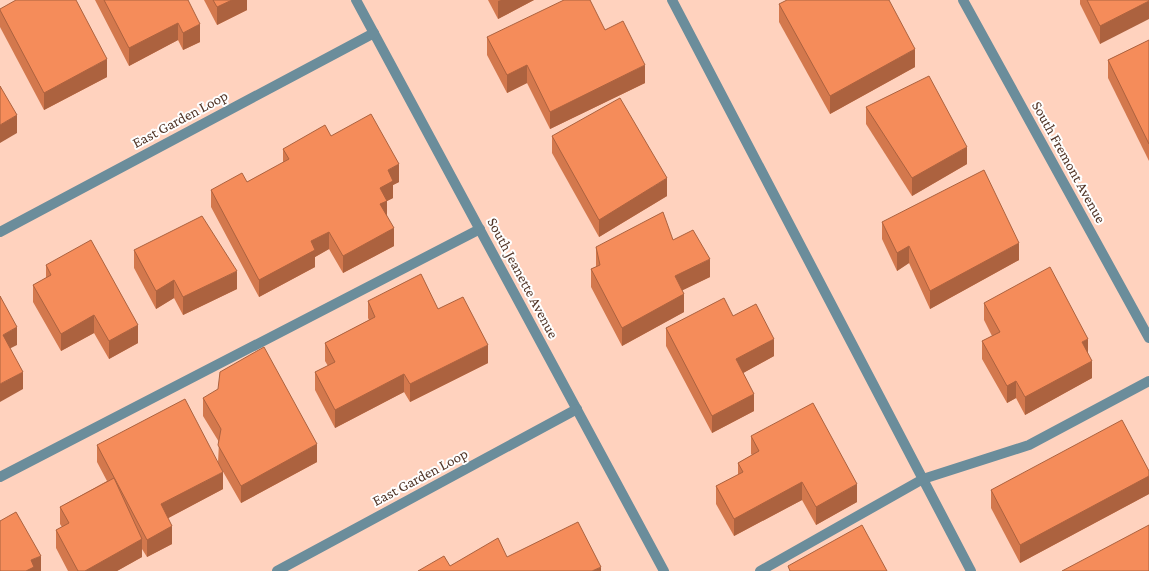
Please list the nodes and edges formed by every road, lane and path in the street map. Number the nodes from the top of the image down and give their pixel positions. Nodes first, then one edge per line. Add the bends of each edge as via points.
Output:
1 (356, 0) edge
2 (672, 0) edge
3 (963, 0) edge
4 (374, 33) junction
5 (480, 229) junction
6 (0, 232) edge
7 (1149, 338) edge
8 (1149, 381) edge
9 (577, 409) junction
10 (0, 477) edge
11 (923, 479) junction
12 (277, 571) edge
13 (664, 571) edge
14 (760, 571) edge
15 (971, 571) edge

1 - 4 street, South Jeanette Avenue
2 - 11 street
3 - 7 street, South Fremont Avenue
4 - 5 street, South Jeanette Avenue
4 - 6 street, East Garden Loop
5 - 9 street, South Jeanette Avenue
5 - 10 street
8 - 11 street via 1029,445
9 - 12 street, East Garden Loop
9 - 13 street, South Jeanette Avenue
11 - 14 street
11 - 15 street

